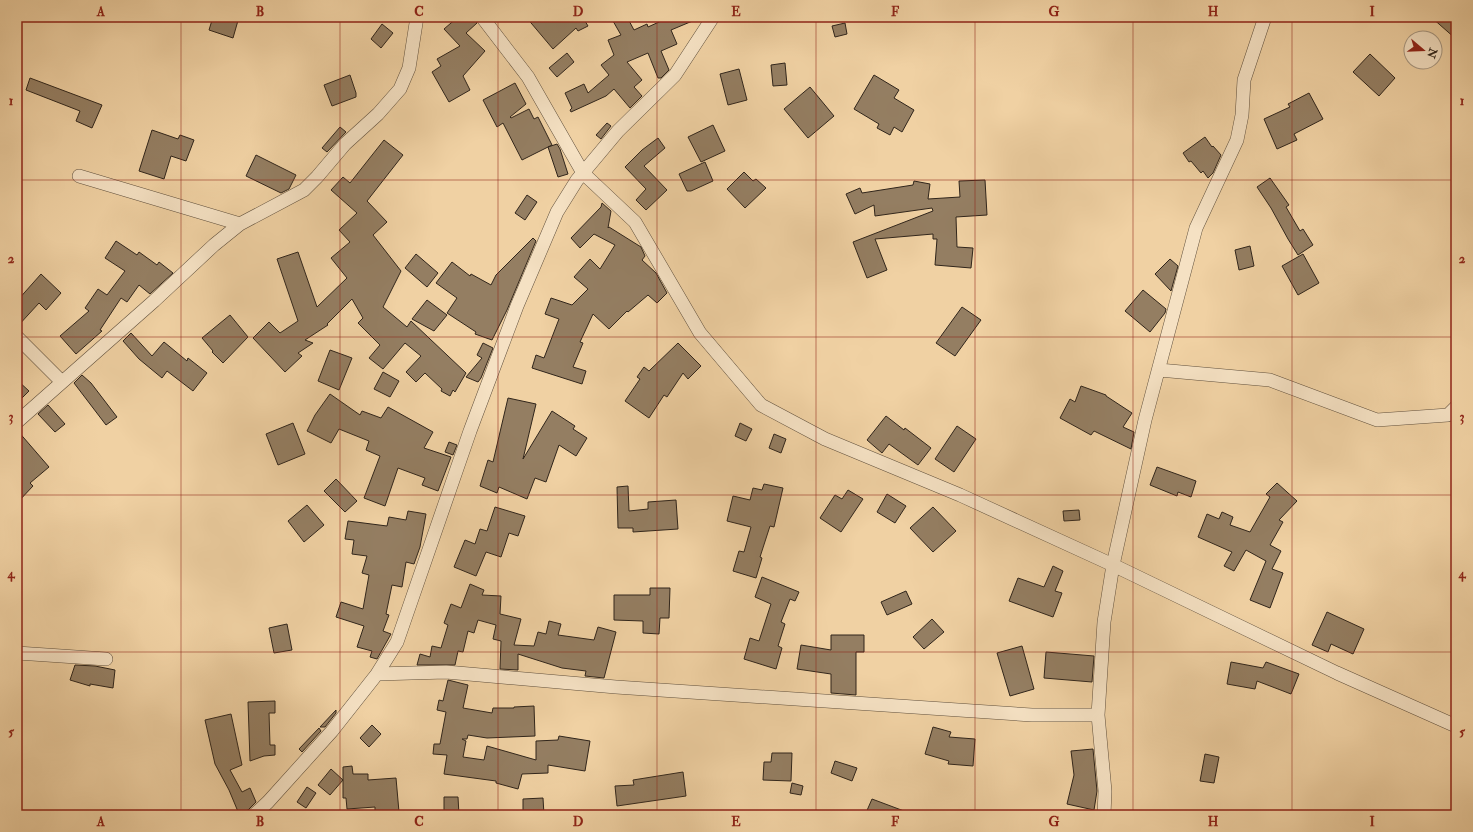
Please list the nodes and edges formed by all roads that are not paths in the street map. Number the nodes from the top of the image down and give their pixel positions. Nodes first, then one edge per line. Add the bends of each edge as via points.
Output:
1 (417, 17) edge
2 (482, 17) edge
3 (713, 17) edge
4 (1265, 17) edge
5 (583, 173) junction
6 (79, 176) dead end
7 (240, 224) junction
8 (17, 337) edge
9 (1158, 370) junction
10 (62, 382) junction
11 (1456, 407) edge
12 (17, 422) edge
13 (1113, 565) junction
14 (17, 653) edge
15 (106, 659) dead end
16 (377, 674) junction
17 (1098, 716) junction
18 (1456, 726) edge
19 (254, 815) edge
20 (1104, 815) edge

1 - 7 street via 409,68 400,89 304,190
2 - 5 street via 528,77
3 - 5 street via 675,75 618,131
4 - 9 street via 1244,80 1242,115 1237,140 1196,228
5 - 13 street via 635,222 700,333 761,405 825,439 960,495
5 - 16 street via 557,212 517,306 470,431 398,642
6 - 7 street
7 - 10 street
8 - 10 street
9 - 11 street via 1270,380 1377,420 1448,415
9 - 13 street
10 - 12 street
13 - 17 street via 1104,622
13 - 18 street via 1337,673
14 - 15 street
16 - 17 street via 446,672 616,687 1024,715
16 - 19 street via 332,731
17 - 20 street via 1105,791

